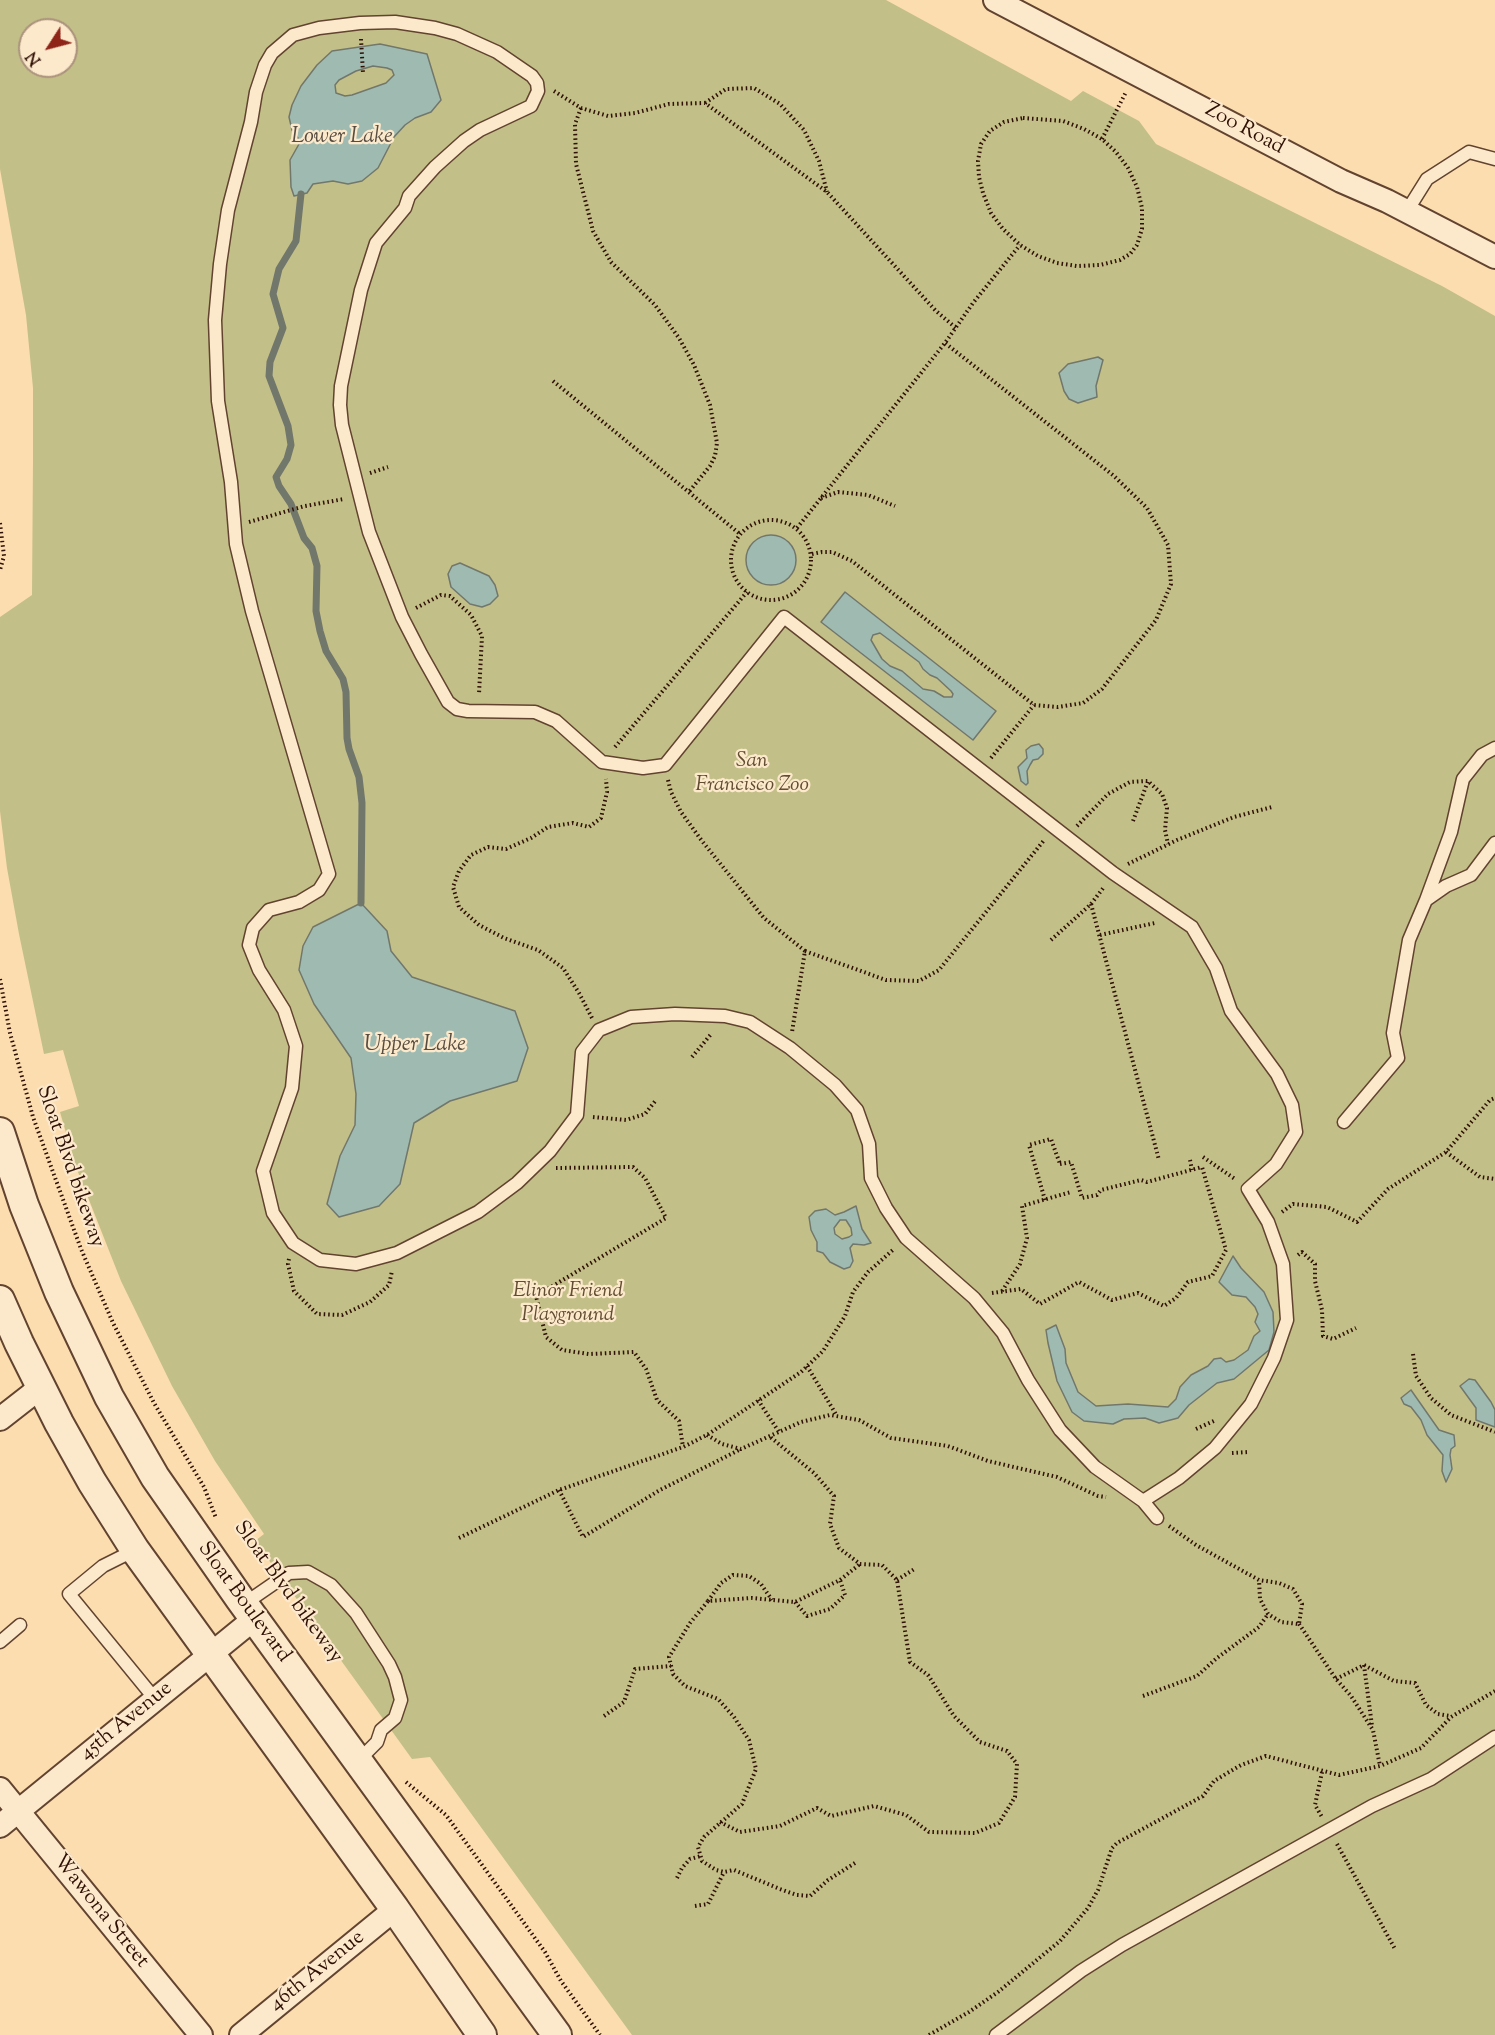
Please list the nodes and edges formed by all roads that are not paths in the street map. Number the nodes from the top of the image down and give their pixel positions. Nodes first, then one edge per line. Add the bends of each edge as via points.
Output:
1 (995, 0) edge
2 (1495, 159) edge
3 (1407, 211) junction
4 (1495, 257) edge
5 (1495, 748) edge
6 (1495, 843) edge
7 (1426, 900) junction
8 (1344, 1122) dead end
9 (0, 1132) edge
10 (0, 1300) edge
11 (41, 1388) junction
12 (0, 1419) edge
13 (1143, 1501) junction
14 (1157, 1518) road end
15 (135, 1550) junction
16 (249, 1612) junction
17 (20, 1625) dead end
18 (0, 1642) edge
19 (210, 1655) junction
20 (155, 1700) junction
21 (1495, 1737) edge
22 (358, 1761) junction
23 (0, 1789) edge
24 (18, 1811) junction
25 (0, 1826) edge
26 (395, 1909) junction
27 (201, 2035) edge
28 (241, 2035) edge
29 (482, 2035) edge
30 (557, 2035) edge
31 (996, 2035) edge

1 - 3 street, Zoo Road via 1341,181
2 - 3 lane via 1469,152 1427,179
3 - 4 street, Zoo Road
5 - 7 lane via 1482,755 1463,779 1451,832
6 - 7 lane via 1471,875
7 - 8 lane via 1407,951 1393,1033 1398,1058
9 - 16 street, Sloat Boulevard via 50,1272 99,1377 165,1492
10 - 11 street
11 - 12 street
11 - 15 street via 92,1482
13 - 13 lane via 1215,1448 1251,1404 1274,1358 1287,1320 1283,1264 1268,1222 1248,1188 1276,1164 1296,1132 1292,1106 1277,1074 1231,1011 1216,968 1192,927 1113,873 784,618 665,765 643,768 602,762 547,716 523,711 457,709 448,702 402,617 375,548 342,425 341,386 376,243 405,208 409,196 450,152 480,130 531,106 537,83 497,52 477,42 416,24 346,24 293,35 273,53 262,72 228,210 217,291 218,401 236,544 329,874 319,890 298,902 269,910 253,928 249,945 259,970 284,1010 297,1046 292,1088 263,1171 273,1213 293,1243 320,1260 356,1264 397,1253 478,1212 534,1168 577,1115 582,1052 599,1030 631,1017 675,1014 726,1016 750,1022 835,1085 857,1110 869,1144 871,1178 906,1238 974,1298 1003,1333 1060,1430 1095,1467
13 - 14 lane
15 - 19 street
15 - 20 lane via 103,1566 69,1594
16 - 19 street, 45th Avenue
16 - 22 street, Sloat Boulevard
16 - 22 lane via 289,1573 308,1572 331,1585 357,1613 389,1664 401,1700 395,1718
17 - 18 lane
19 - 20 street, 45th Avenue
19 - 26 street
20 - 24 street, 45th Avenue
21 - 31 lane via 1431,1779 1372,1806 1101,1957
22 - 30 street, Sloat Boulevard
23 - 24 street, Wawona Street
24 - 25 street, 45th Avenue
24 - 27 street, Wawona Street
26 - 28 street, 46th Avenue
26 - 29 street

